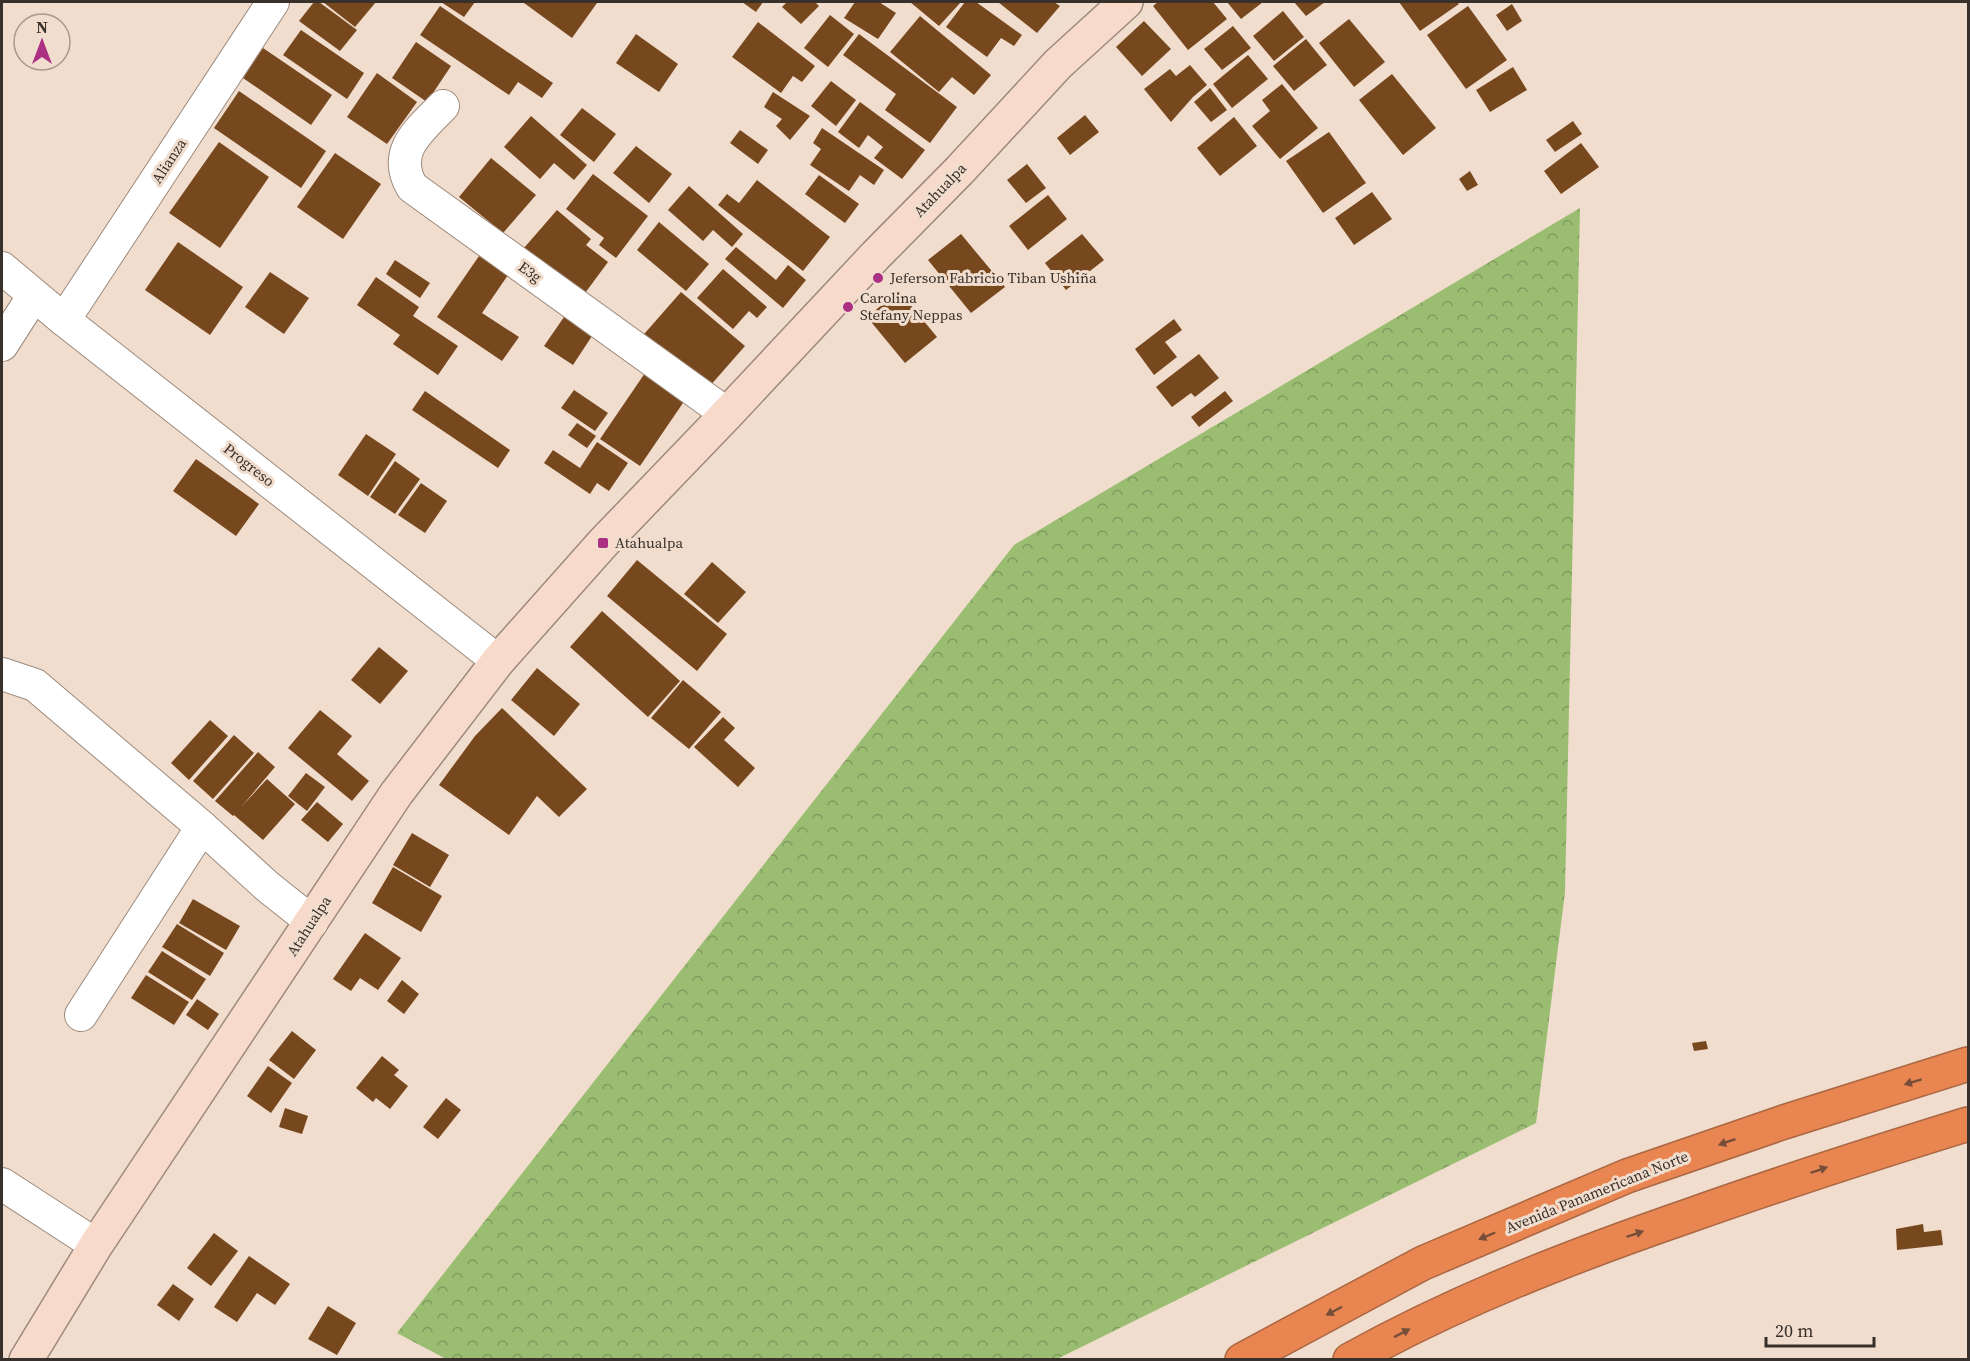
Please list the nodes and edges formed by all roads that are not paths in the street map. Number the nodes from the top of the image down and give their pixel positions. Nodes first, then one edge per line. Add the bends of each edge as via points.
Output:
1 (273, 2) edge
2 (1113, 5) edge
3 (443, 106) dead end
4 (2, 268) edge
5 (34, 295) junction
6 (64, 320) junction
7 (2, 345) edge
8 (728, 414) junction
9 (498, 661) junction
10 (2, 674) edge
11 (202, 827) junction
12 (312, 922) junction
13 (81, 1015) dead end
14 (1968, 1064) edge
15 (1968, 1124) edge
16 (2, 1184) edge
17 (96, 1245) junction
18 (26, 1359) edge
19 (1242, 1359) edge
20 (1350, 1359) edge

1 - 6 street, Alianza
2 - 8 street, Atahualpa
3 - 8 street, E3g via 412,138 404,162 412,187
4 - 5 street, Progreso
5 - 6 street, Progreso
5 - 7 street
6 - 9 street, Progreso
8 - 9 street, Atahualpa via 603,543
9 - 12 street, Atahualpa via 396,794
10 - 11 street via 35,685
11 - 12 street
11 - 13 street
12 - 17 street, Atahualpa
14 -> 19 highway, Avenida Panamericana Norte via 1627,1176 1423,1263
20 -> 15 highway via 1452,1308 1579,1254 1826,1167
16 - 17 street
17 - 18 street, Atahualpa

